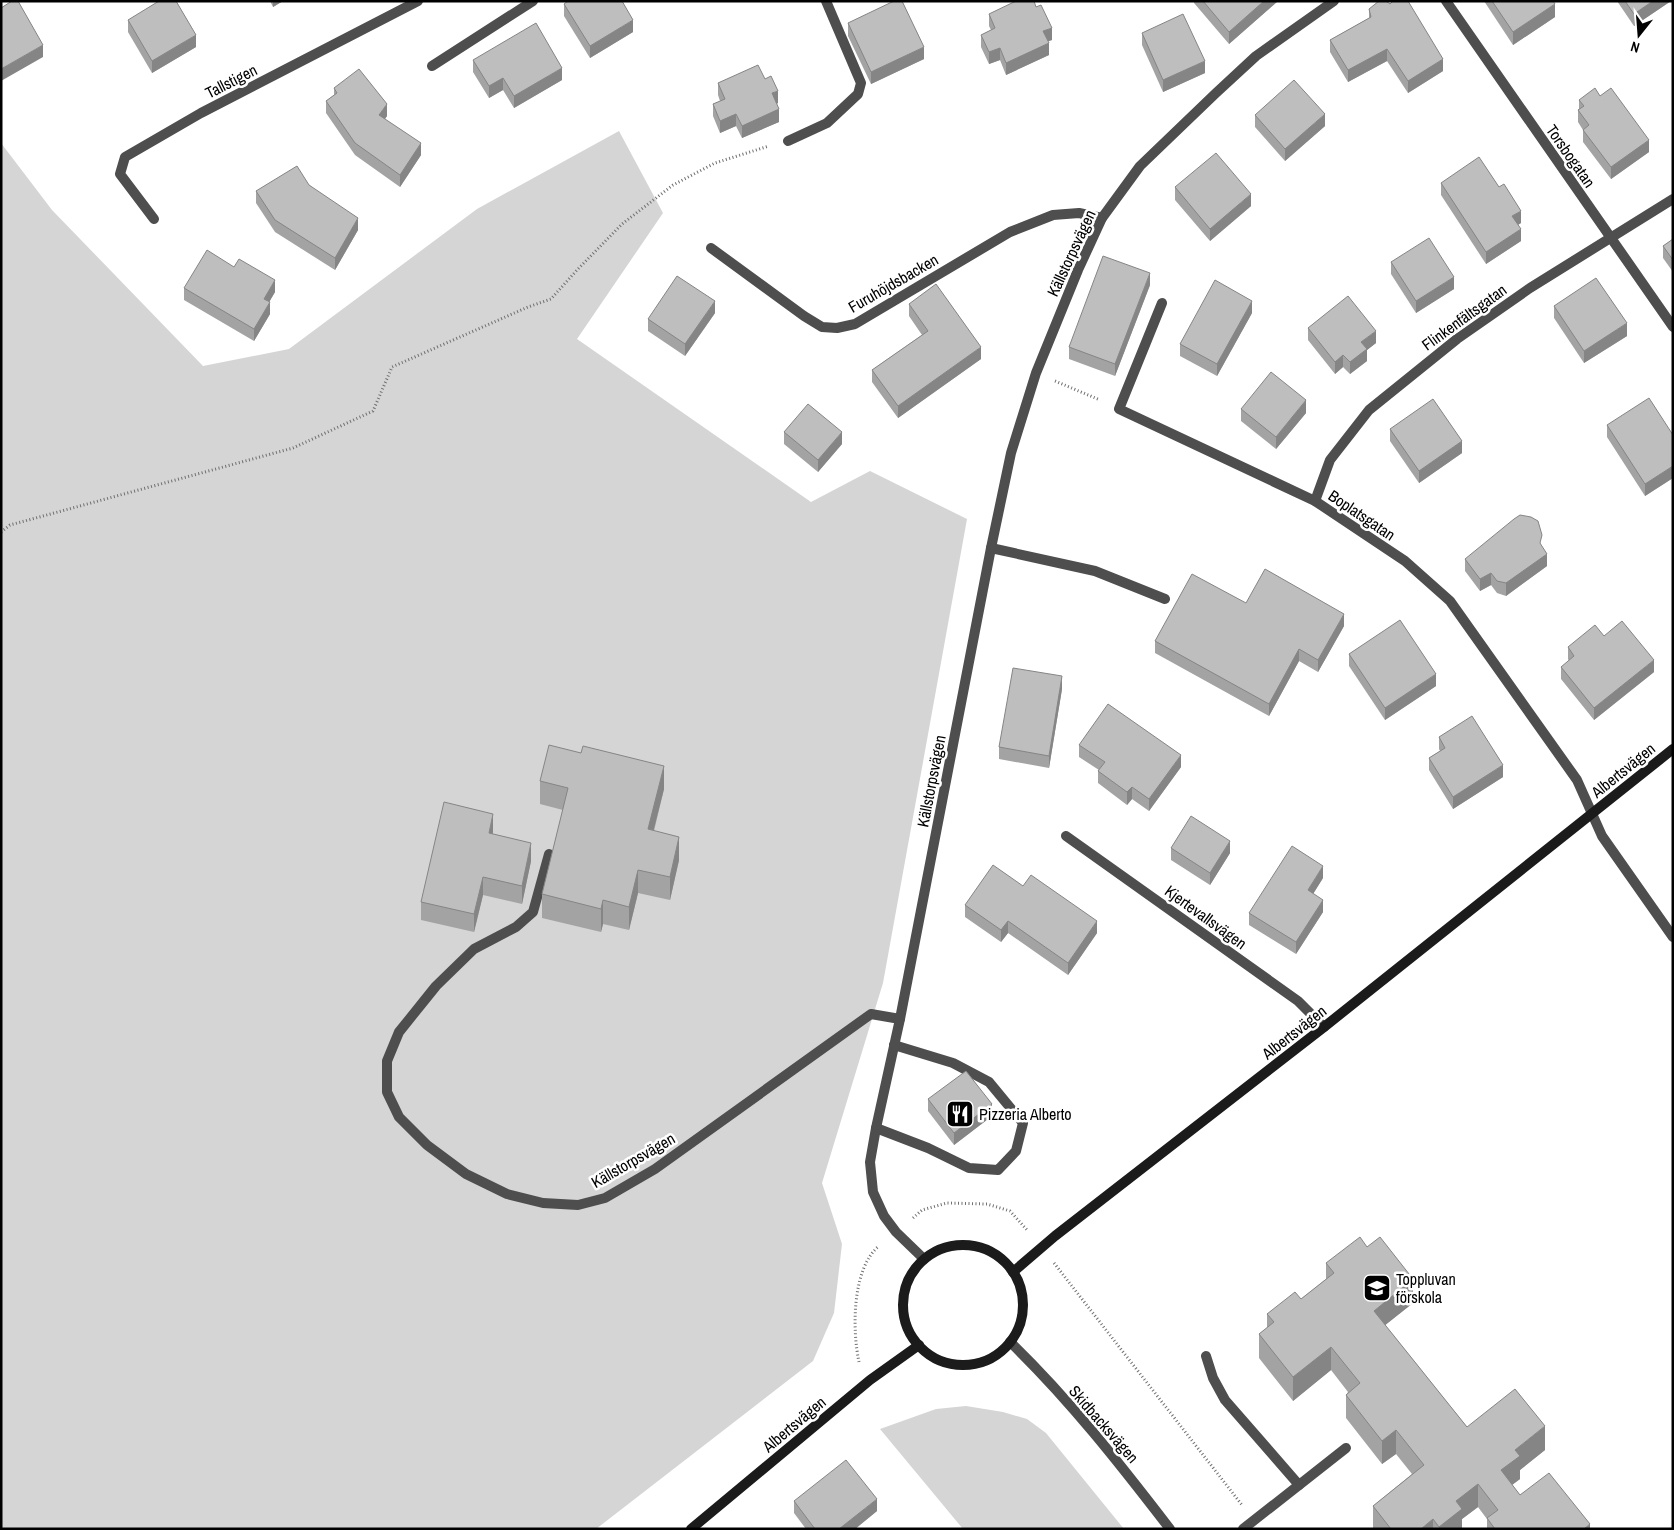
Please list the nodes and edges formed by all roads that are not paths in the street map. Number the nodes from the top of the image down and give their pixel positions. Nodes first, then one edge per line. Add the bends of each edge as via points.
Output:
1 (418, 1) edge
2 (533, 1) edge
3 (826, 1) edge
4 (1334, 1) edge
5 (1446, 1) edge
6 (432, 66) dead end
7 (788, 141) road end
8 (1673, 200) edge
9 (1102, 218) junction
10 (154, 219) dead end
11 (1610, 238) junction
12 (711, 248) dead end
13 (1162, 303) dead end
14 (1673, 327) edge
15 (1315, 501) junction
16 (992, 548) junction
17 (1164, 600) dead end
18 (1673, 749) edge
19 (1592, 814) junction
20 (1066, 836) dead end
21 (549, 854) dead end
22 (1673, 937) edge
23 (900, 1019) junction
24 (1324, 1027) junction
25 (894, 1045) junction
26 (876, 1128) junction
27 (924, 1259) junction
28 (1013, 1272) junction
29 (1010, 1342) junction
30 (919, 1345) junction
31 (1206, 1356) dead end
32 (1346, 1448) dead end
33 (1299, 1485) junction
34 (691, 1529) edge
35 (1170, 1529) edge
36 (1243, 1529) edge

1 - 10 street, Tallstigen via 201,113 125,157 120,174
2 - 6 street
3 - 7 street via 861,83 858,94 827,123
4 - 9 street, Källstorpsvägen via 1256,56 1216,93 1140,166
5 - 11 street, Torsbogatan
8 - 11 street, Flinkenfältsgatan
9 - 12 street, Furuhöjdsbacken via 1079,213 1053,215 1010,232 855,324 837,328 822,327 804,316
9 - 16 street, Källstorpsvägen via 1036,372 1012,453
11 - 14 street, Torsbogatan
11 - 15 street, Flinkenfältsgatan via 1457,339 1368,410 1330,460
13 - 15 street, Boplatsgatan via 1119,409
15 - 19 street, Boplatsgatan via 1405,561 1450,601 1577,780
16 - 17 street via 1095,571
16 - 23 street, Källstorpsvägen
18 - 19 street, Albertsvägen
19 - 22 street, Albertsvägen via 1602,836
19 - 24 street, Albertsvägen
20 - 24 street, Kjertevallsvägen via 1298,1001
21 - 23 street, Källstorpsvägen via 532,912 516,927 474,949 436,986 398,1032 386,1061 387,1092 399,1117 427,1145 466,1174 507,1194 543,1203 578,1205 605,1198 655,1169 870,1014
23 - 25 street, Källstorpsvägen
24 - 28 street, Albertsvägen
25 - 26 street, Källstorpsvägen
25 - 26 street via 953,1063 989,1082 1023,1123 1016,1151 998,1170 969,1168
26 - 27 street, Källstorpsvägen via 870,1162 873,1192 896,1232
27 - 28 street via 942,1248 972,1245 991,1251
27 - 30 street via 908,1279 903,1305 906,1323
28 - 29 street via 1023,1295 1023,1307 1017,1332
29 - 30 street via 993,1357 965,1364 937,1359
29 - 35 street, Skidbacksvägen via 1115,1458
30 - 34 street, Albertsvägen via 870,1380
31 - 33 street via 1212,1378 1225,1400
32 - 33 street
33 - 36 street

